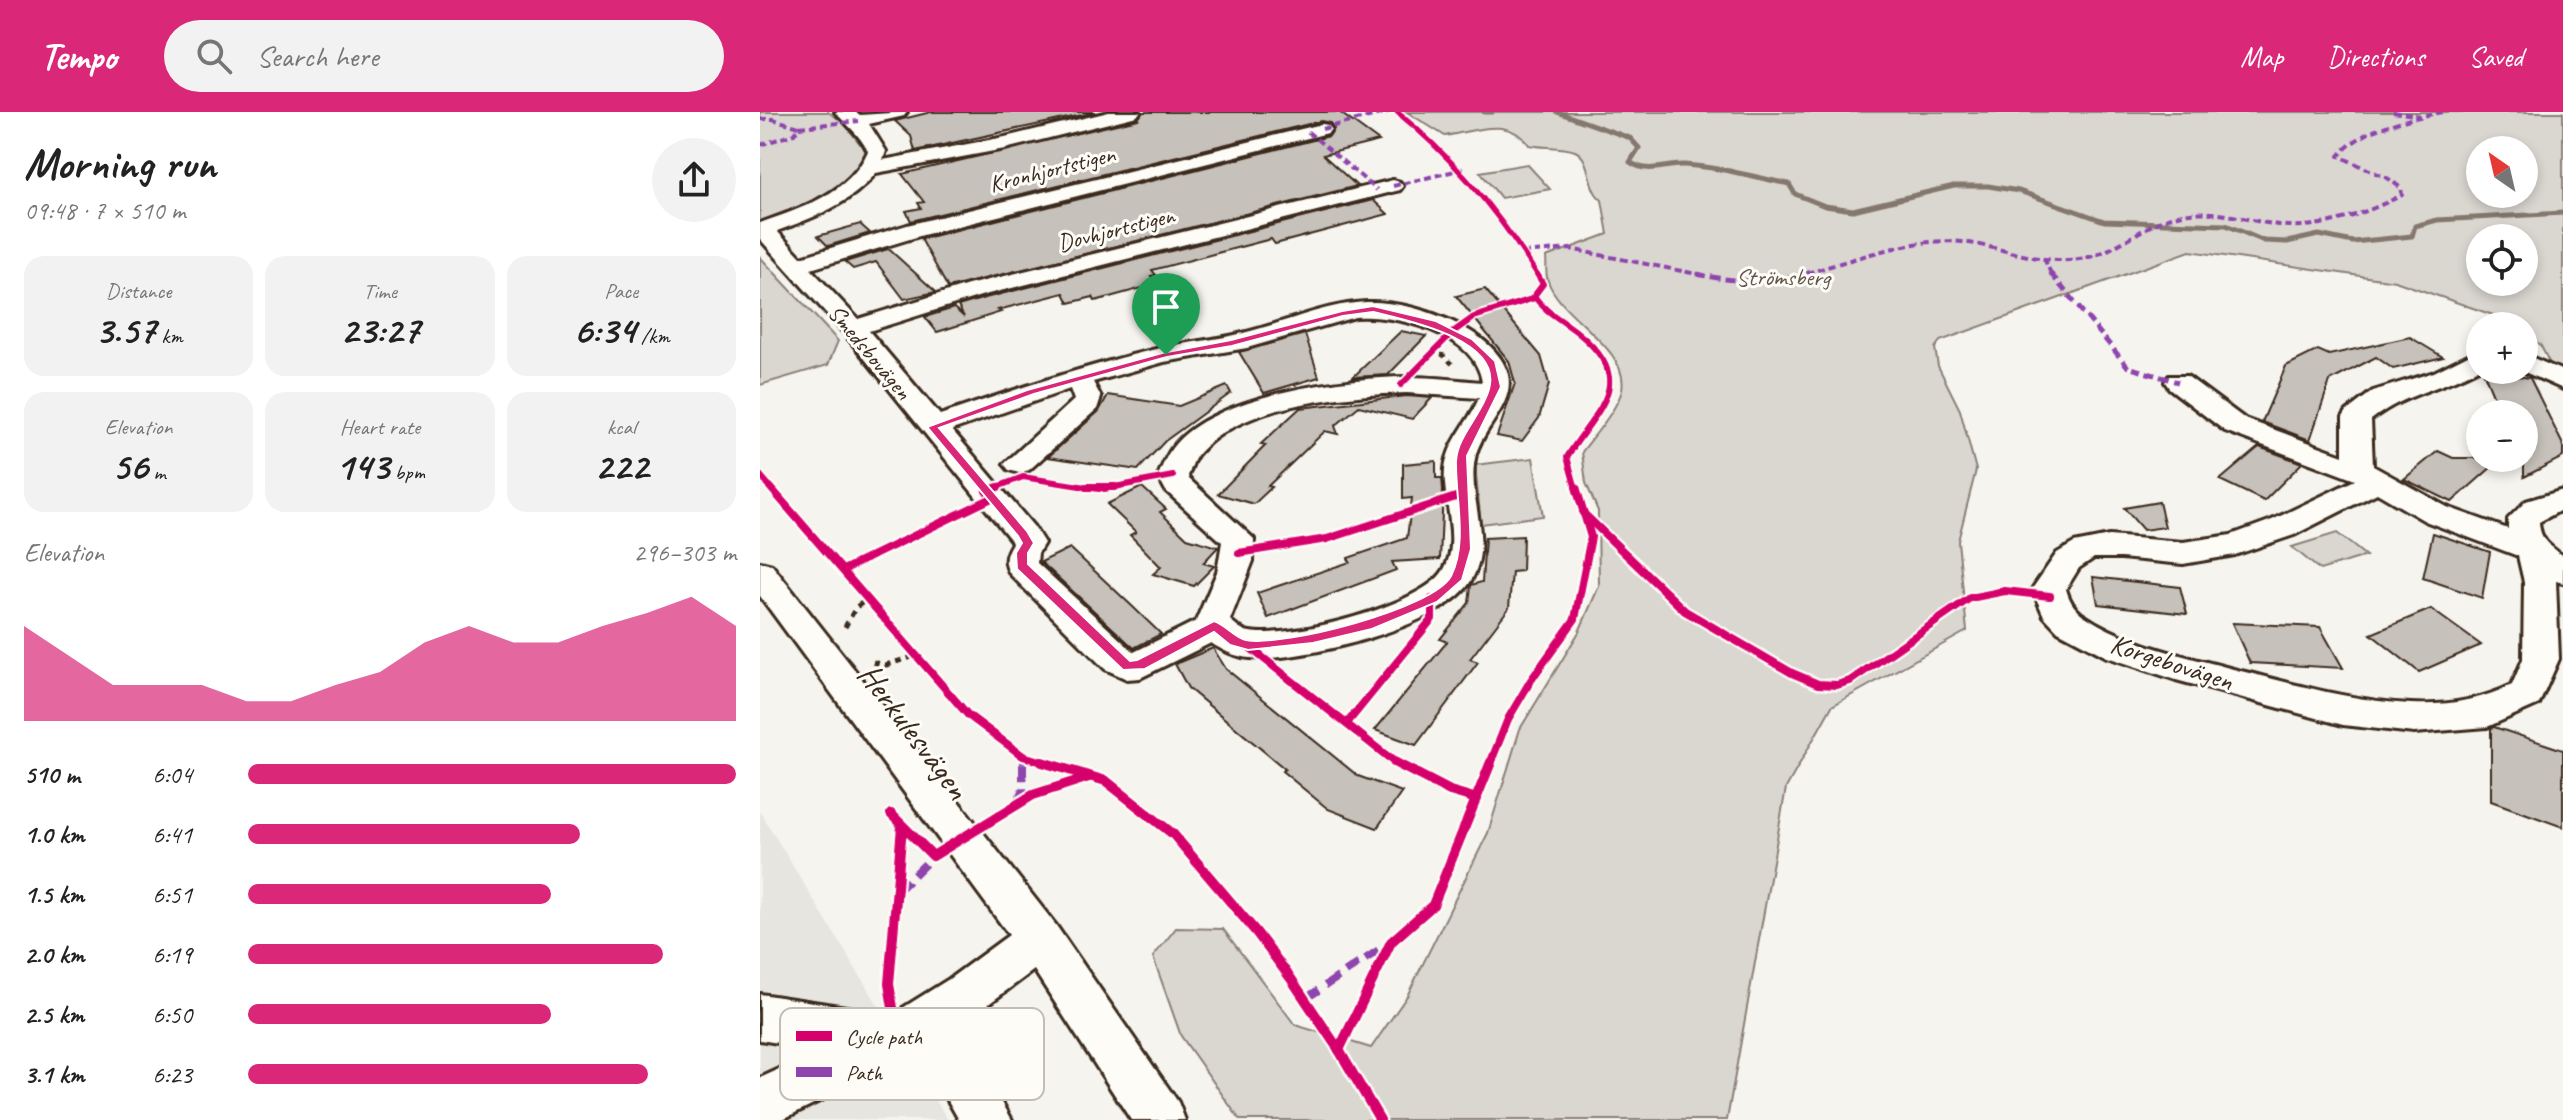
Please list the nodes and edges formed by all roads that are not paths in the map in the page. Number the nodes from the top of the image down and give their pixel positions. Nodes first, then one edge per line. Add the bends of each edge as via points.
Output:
1 (898, 112) edge
2 (1131, 112) edge
3 (852, 117) edge
4 (1322, 129) dead end
5 (871, 168) junction
6 (1393, 186) dead end
7 (761, 229) edge
8 (796, 266) junction
9 (853, 328) junction
10 (2466, 365) edge
11 (2538, 369) edge
12 (1077, 378) junction
13 (2563, 381) edge
14 (2178, 382) dead end
15 (1494, 391) junction
16 (933, 427) junction
17 (1019, 464) dead end
18 (2368, 476) junction
19 (2563, 499) edge
20 (2533, 550) junction
21 (2563, 572) edge
22 (760, 573) edge
23 (1214, 626) junction
24 (1039, 939) junction
25 (942, 1008) edge
26 (760, 1017) edge
27 (780, 1019) edge
28 (780, 1094) edge
29 (971, 1100) edge
30 (760, 1104) edge
31 (987, 1120) edge
32 (1160, 1120) edge

1 - 3 street
2 - 5 street
3 - 5 street via 877,151
4 - 8 street, Kronhjortstigen via 915,230
5 - 7 street via 837,196
6 - 9 street, Dovhjortstigen via 976,290
7 - 8 street, Smedsbovägen
8 - 9 street, Smedsbovägen
9 - 16 street, Smedsbovägen
10 - 18 street via 2383,397 2357,417
11 - 13 street
12 - 15 street via 1373,309 1432,323 1469,341 1494,369
12 - 16 street
12 - 17 street via 1089,401
14 - 18 street via 2235,425
15 - 23 street via 1461,456 1465,549 1456,580 1446,590 1368,626 1272,645 1248,646
15 - 23 street via 1410,385 1321,395 1249,411 1200,435 1180,454 1173,476 1238,539 1240,550
16 - 23 street, Smedsbovägen via 1023,534 1028,543 1022,553 1025,570 1127,666 1157,658
18 - 20 street via 2436,514
18 - 20 street, Korgebovägen via 2287,529 2236,546 2181,554 2089,548 2064,564 2050,596 2056,608 2086,632 2176,667 2343,711 2414,719 2487,713 2526,694 2541,659 2540,582
19 - 20 street, Korgebovägen via 2523,519
20 - 21 street
22 - 24 street, Herkulesvägen
24 - 25 street
24 - 32 street, Herkulesvägen
26 - 27 street
28 - 30 street
29 - 31 street

